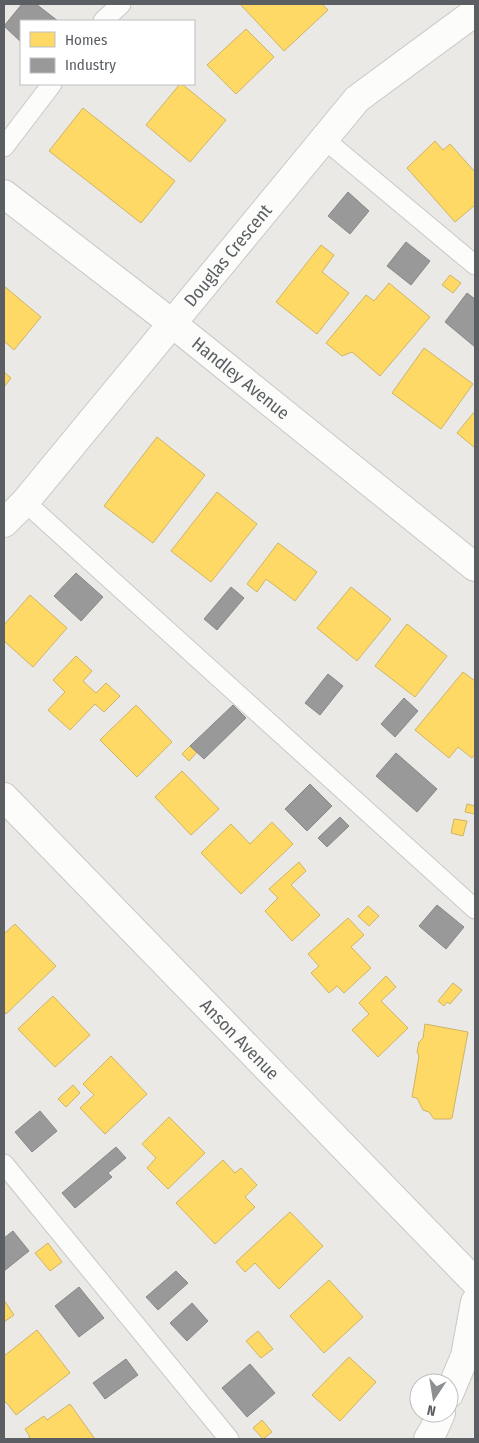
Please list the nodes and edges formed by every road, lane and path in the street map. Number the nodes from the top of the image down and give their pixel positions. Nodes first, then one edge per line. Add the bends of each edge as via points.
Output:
1 (121, 4) edge
2 (475, 12) edge
3 (104, 20) edge
4 (51, 85) edge
5 (324, 139) junction
6 (4, 148) edge
7 (4, 194) edge
8 (475, 265) edge
9 (173, 324) junction
10 (25, 502) junction
11 (4, 523) edge
12 (475, 567) edge
13 (4, 797) edge
14 (475, 909) edge
15 (4, 1164) edge
16 (475, 1282) edge
17 (475, 1302) edge
18 (458, 1373) edge
19 (437, 1423) edge
20 (229, 1439) edge
21 (428, 1439) edge

1 - 3 lane
2 - 5 street, Douglas Crescent via 357,98
4 - 6 lane
5 - 8 lane
5 - 9 street, Douglas Crescent
7 - 9 street, Handley Avenue
9 - 10 street, Douglas Crescent
9 - 12 street, Handley Avenue
10 - 11 street, Douglas Crescent
10 - 14 lane
13 - 16 street, Anson Avenue
15 - 20 lane
17 - 18 street via 465,1356
19 - 21 street

